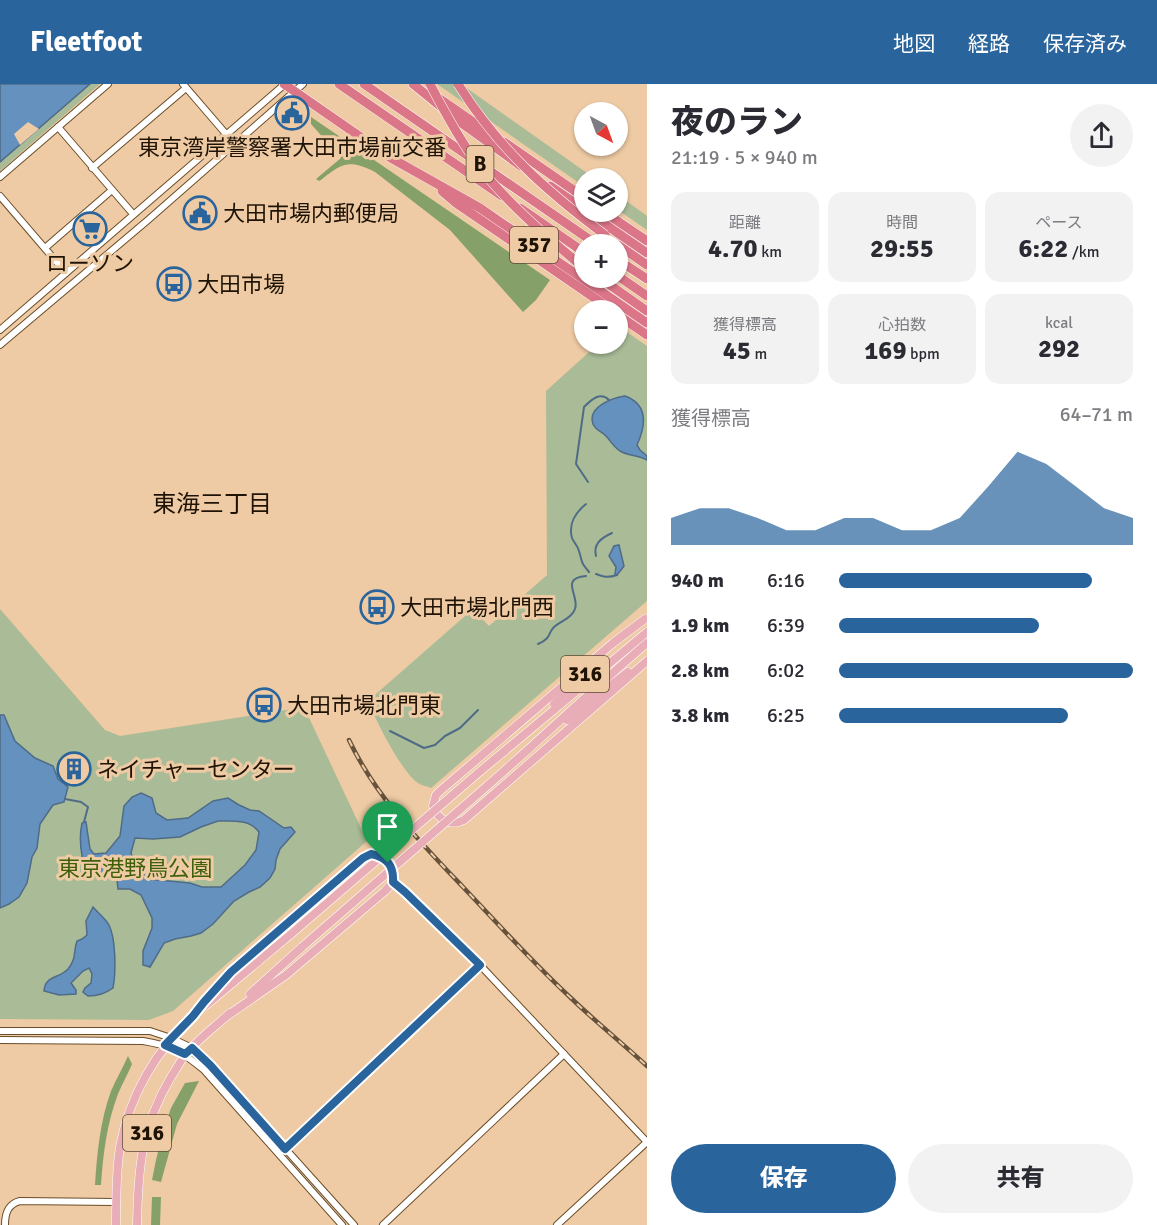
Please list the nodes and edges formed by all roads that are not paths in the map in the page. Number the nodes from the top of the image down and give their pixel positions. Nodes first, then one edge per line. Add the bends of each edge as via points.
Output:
1 (108, 84) edge
2 (285, 84) edge
3 (303, 84) edge
4 (339, 84) edge
5 (364, 84) edge
6 (415, 84) edge
7 (430, 84) edge
8 (458, 84) edge
9 (184, 86) edge
10 (295, 91) junction
11 (58, 127) junction
12 (226, 134) junction
13 (92, 168) junction
14 (418, 173) junction
15 (0, 177) edge
16 (112, 190) junction
17 (574, 191) edge
18 (0, 196) edge
19 (574, 203) edge
20 (133, 214) junction
21 (602, 222) edge
22 (619, 222) edge
23 (582, 234) edge
24 (603, 234) edge
25 (647, 241) edge
26 (574, 245) edge
27 (45, 248) junction
28 (628, 252) edge
29 (647, 253) edge
30 (574, 258) edge
31 (647, 265) edge
32 (628, 267) edge
33 (66, 273) junction
34 (647, 279) edge
35 (628, 283) edge
36 (615, 288) edge
37 (647, 296) edge
38 (597, 300) edge
39 (647, 310) edge
40 (628, 322) edge
41 (647, 324) edge
42 (0, 330) edge
43 (647, 335) edge
44 (0, 345) edge
45 (646, 618) edge
46 (647, 632) edge
47 (647, 643) edge
48 (647, 659) edge
49 (527, 732) junction
50 (537, 743) junction
51 (393, 882) junction
52 (480, 965) junction
53 (193, 1016) junction
54 (227, 1016) junction
55 (0, 1030) edge
56 (171, 1038) junction
57 (0, 1040) edge
58 (165, 1045) junction
59 (192, 1048) junction
60 (185, 1054) junction
61 (564, 1054) junction
62 (647, 1142) edge
63 (285, 1149) junction
64 (116, 1202) junction
65 (5, 1225) edge
66 (116, 1225) edge
67 (137, 1225) edge
68 (342, 1225) edge
69 (354, 1225) edge
70 (383, 1225) edge
71 (557, 1225) edge

1 - 11 street
2 - 10 highway, 357
2 - 12 street
3 - 10 street
4 - 26 highway, B, bridge
5 - 23 highway, B, bridge
6 - 17 highway, 357
6 - 19 highway, 357 via 492,146
7 - 30 highway, B, bridge via 458,135 493,183 525,217
8 - 24 highway, B, bridge via 512,156
9 - 12 street
9 - 13 street
10 - 14 highway, 357
10 - 44 street
11 - 13 street
11 - 15 street
12 - 20 street
13 - 16 street
14 - 38 highway, 357
14 - 41 highway, 357 via 480,208
16 - 20 street
16 - 27 street
18 - 27 street
20 - 33 street
21 - 29 highway, 357
22 - 25 highway
27 - 33 street
28 - 31 highway, B
32 - 34 highway
33 - 42 street
35 - 37 highway
36 - 39 highway
40 - 43 highway
45 - 48 main road via 440,791 434,806 438,816 448,824 464,820
45 - 49 main road, 316
46 - 49 main road, 316
47 - 50 main road, 316
48 - 50 main road, 316
49 - 53 main road, 316, bridge
50 - 54 main road, 316, bridge
51 - 52 street
51 - 53 main road via 393,870 384,859 371,854 363,858 231,972
51 - 54 main road via 286,975
52 - 61 street
52 - 63 street
53 - 56 main road, 316
54 - 59 main road, 316
55 - 56 street via 150,1031
56 - 58 main road, 316
56 - 59 street
57 - 58 street via 143,1041
58 - 60 street
58 - 64 main road, 316 via 145,1076 126,1124
59 - 60 main road, 316
59 - 63 street
60 - 67 main road, 316 via 164,1089 147,1131 140,1168
60 - 68 street via 204,1070
61 - 62 street
61 - 70 street
62 - 71 street
63 - 69 street
64 - 65 street via 20,1201 7,1210
64 - 66 main road, 316

